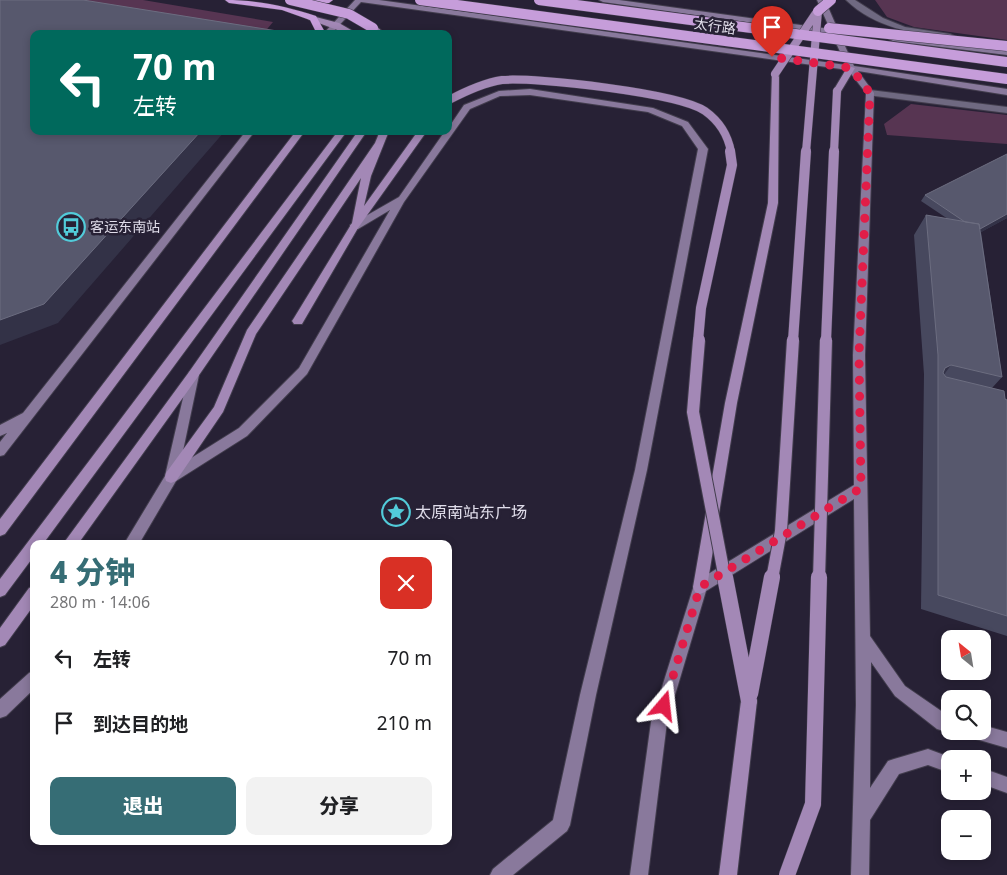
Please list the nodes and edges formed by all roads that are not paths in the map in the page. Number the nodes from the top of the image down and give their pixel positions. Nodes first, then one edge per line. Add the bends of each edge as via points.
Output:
1 (229, 0) edge
2 (290, 0) edge
3 (329, 0) edge
4 (359, 0) edge
5 (362, 0) edge
6 (420, 0) edge
7 (539, 0) edge
8 (603, 0) edge
9 (830, 0) edge
10 (850, 0) edge
11 (239, 2) junction
12 (819, 6) edge
13 (311, 17) junction
14 (336, 25) junction
15 (739, 26) junction
16 (322, 30) edge
17 (331, 30) edge
18 (346, 30) edge
19 (373, 30) edge
20 (835, 32) junction
21 (1007, 45) edge
22 (1007, 53) edge
23 (1007, 62) edge
24 (851, 68) junction
25 (1007, 79) edge
26 (1007, 92) edge
27 (870, 93) junction
28 (452, 98) edge
29 (1007, 110) edge
30 (452, 127) edge
31 (248, 135) edge
32 (298, 135) edge
33 (341, 135) edge
34 (360, 135) edge
35 (383, 135) edge
36 (419, 135) edge
37 (447, 135) edge
38 (380, 143) junction
39 (402, 199) junction
40 (354, 227) junction
41 (298, 321) dead end
42 (193, 375) junction
43 (30, 415) junction
44 (0, 431) edge
45 (0, 450) edge
46 (171, 477) junction
47 (861, 488) junction
48 (0, 530) edge
49 (37, 540) edge
50 (73, 540) edge
51 (133, 540) edge
52 (30, 549) edge
53 (700, 587) junction
54 (0, 590) edge
55 (30, 599) edge
56 (864, 639) junction
57 (0, 640) edge
58 (30, 682) edge
59 (749, 701) junction
60 (0, 710) edge
61 (941, 722) edge
62 (991, 736) edge
63 (1007, 740) edge
64 (941, 762) edge
65 (991, 779) edge
66 (1007, 785) edge
67 (861, 818) junction
68 (499, 875) edge
69 (639, 875) edge
70 (728, 875) edge
71 (787, 875) edge
72 (860, 875) edge

1 - 11 highway
2 - 19 highway, bridge via 349,14
3 - 11 highway, bridge
4 - 14 main road
5 - 24 main road
6 - 25 highway, 太行路, bridge
7 - 15 highway, 太行路, bridge
8 - 20 main road
9 - 12 highway, bridge
10 - 21 lane via 880,20 903,30
11 - 13 highway via 283,8
12 - 20 main road
12 - 53 main road, bridge via 775,74 773,203 731,403
12 - 59 main road, bridge via 811,72 781,531
13 - 14 main road
13 - 16 highway
14 - 17 main road
14 - 18 main road
15 - 21 highway, bridge via 830,28
15 - 23 highway, 太行路, bridge
20 - 22 main road
20 - 24 main road
24 - 26 main road
24 - 27 main road
24 - 71 main road, bridge via 837,91 824,353 813,804
27 - 29 lane
27 - 47 main road via 859,355
28 - 59 main road, bridge via 473,86 506,80 563,83 666,98 703,109 721,126 730,142 732,165 701,308 693,412
30 - 68 main road via 466,107 499,94 530,92 650,110 685,124 703,149 641,470 561,825
31 - 43 main road
32 - 48 main road
33 - 49 main road
34 - 42 main road
35 - 38 main road
36 - 40 main road
37 - 39 main road
38 - 40 main road via 366,176
38 - 46 main road via 251,333 218,408
39 - 40 main road
39 - 46 main road via 303,371 243,432
40 - 41 main road
42 - 46 main road
42 - 50 main road
43 - 44 main road
43 - 45 main road
46 - 51 main road
47 - 53 main road
47 - 56 main road
52 - 54 main road
53 - 69 main road via 659,722
55 - 57 main road
56 - 61 main road via 900,691
56 - 67 main road
58 - 60 main road
59 - 70 main road
62 - 63 main road
64 - 67 main road via 928,757 894,767
65 - 66 main road
67 - 72 main road

